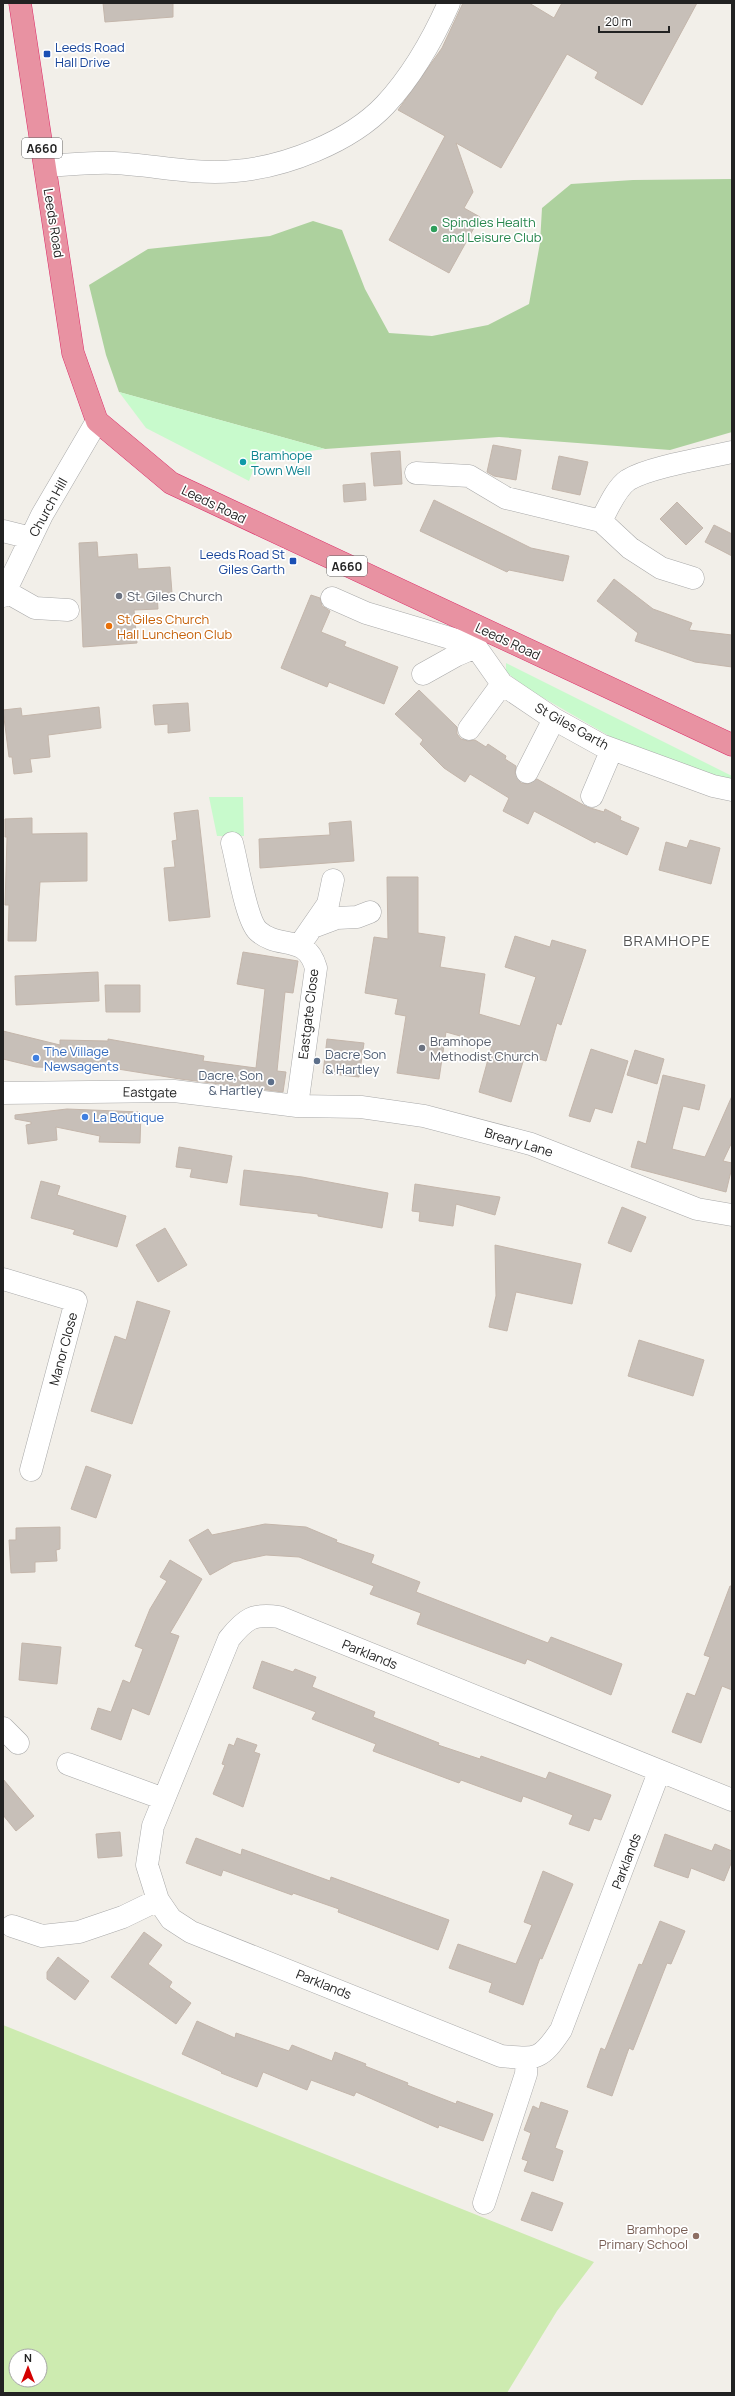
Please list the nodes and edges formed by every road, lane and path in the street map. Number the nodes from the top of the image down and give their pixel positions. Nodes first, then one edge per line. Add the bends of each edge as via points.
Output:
1 (20, 3) edge
2 (449, 3) edge
3 (45, 166) junction
4 (97, 421) junction
5 (732, 452) edge
6 (416, 473) dead end
7 (601, 521) junction
8 (3, 531) edge
9 (31, 538) junction
10 (693, 578) dead end
11 (4, 593) edge
12 (332, 598) dead end
13 (68, 610) dead end
14 (475, 638) junction
15 (422, 674) dead end
16 (502, 684) junction
17 (554, 719) junction
18 (469, 729) dead end
19 (732, 744) edge
20 (612, 749) junction
21 (527, 772) dead end
22 (732, 790) edge
23 (592, 796) dead end
24 (232, 843) dead end
25 (333, 880) dead end
26 (370, 912) dead end
27 (313, 927) junction
28 (299, 946) junction
29 (3, 1093) edge
30 (297, 1106) junction
31 (732, 1215) edge
32 (3, 1279) edge
33 (31, 1470) dead end
34 (68, 1764) dead end
35 (660, 1772) junction
36 (164, 1799) junction
37 (732, 1800) edge
38 (158, 1900) junction
39 (12, 1926) dead end
40 (527, 2058) junction
41 (484, 2203) dead end

1 - 3 highway, Leeds Road / A660
2 - 3 street via 417,63 384,106 343,136 290,160 261,168 234,171 175,170 114,163
3 - 4 highway, Leeds Road / A660 via 74,353
4 - 9 street, Church Hill
4 - 14 highway, Leeds Road / A660 via 170,483
5 - 7 street via 649,472 627,480
6 - 7 street via 469,476 506,498
7 - 10 street via 630,548 661,568
8 - 9 street
9 - 11 street, Church Hill
11 - 13 street via 35,608
12 - 14 street via 373,615 460,641
14 - 15 street via 457,655
14 - 16 street, St Giles Garth
14 - 19 highway, Leeds Road / A660
16 - 17 street, St Giles Garth
16 - 18 street
17 - 20 street, St Giles Garth
17 - 21 street
20 - 22 street, St Giles Garth via 713,786
20 - 23 street
24 - 28 street, Eastgate Close via 250,916 257,930 269,938
25 - 27 street via 328,904
26 - 27 street via 357,917 337,918
27 - 28 street
28 - 30 street, Eastgate Close via 312,955 316,968
29 - 30 street, Eastgate via 174,1091
30 - 31 street, Breary Lane via 361,1107 424,1116 531,1144 697,1209
32 - 33 street, Manor Close via 76,1301
34 - 36 street
35 - 36 street, Parklands via 279,1616 260,1614 241,1624 229,1639
35 - 37 street
35 - 40 street, Parklands via 561,2030 546,2052
36 - 38 street, Parklands via 153,1826 147,1865
38 - 39 street via 124,1917 80,1932 42,1936
38 - 40 street, Parklands via 171,1919 191,1932 501,2056
40 - 41 street via 526,2074

